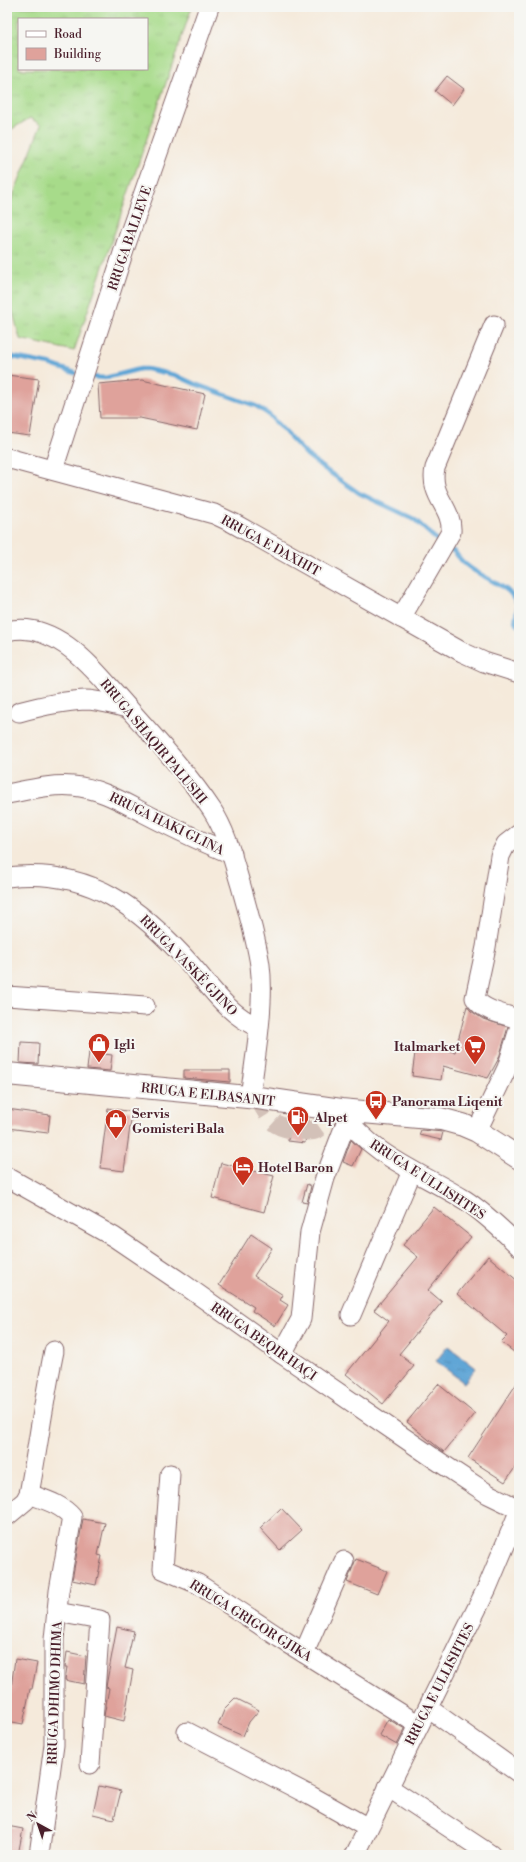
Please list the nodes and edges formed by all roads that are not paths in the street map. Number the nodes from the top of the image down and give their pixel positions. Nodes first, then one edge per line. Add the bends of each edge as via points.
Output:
1 (209, 7) edge
2 (494, 325) dead end
3 (7, 458) edge
4 (53, 470) junction
5 (401, 618) junction
6 (7, 631) edge
7 (519, 673) edge
8 (128, 708) junction
9 (19, 712) dead end
10 (7, 794) edge
11 (519, 834) edge
12 (232, 854) junction
13 (7, 877) edge
14 (7, 996) edge
15 (145, 1006) dead end
16 (519, 1019) edge
17 (258, 1027) junction
18 (519, 1029) edge
19 (7, 1074) edge
20 (250, 1097) junction
21 (344, 1115) junction
22 (477, 1131) junction
23 (519, 1158) edge
24 (412, 1171) junction
25 (7, 1177) edge
26 (519, 1246) edge
27 (351, 1315) dead end
28 (54, 1351) dead end
29 (282, 1354) junction
30 (170, 1474) dead end
31 (30, 1494) junction
32 (519, 1510) edge
33 (7, 1516) edge
34 (344, 1561) dead end
35 (57, 1612) junction
36 (304, 1653) junction
37 (428, 1708) junction
38 (418, 1725) junction
39 (187, 1732) dead end
40 (90, 1764) dead end
41 (519, 1773) edge
42 (388, 1787) junction
43 (368, 1828) junction
44 (39, 1855) edge
45 (355, 1855) edge
46 (491, 1855) edge

1 - 4 street, RRUGA BALLEVE via 126,244
2 - 5 street via 434,468 433,484 450,519 451,532
3 - 4 street, RRUGA E DAXHIT
4 - 5 street, RRUGA E DAXHIT via 214,514 233,522
5 - 7 street, RRUGA E DAXHIT via 484,662
6 - 8 street, RRUGA SHAQIR PALUSHI via 38,630 66,645 96,672
8 - 9 street via 85,700 46,705
8 - 12 street, RRUGA SHAQIR PALUSHI via 212,811
10 - 12 street, RRUGA HAKI GLINA via 56,786 92,790 110,795
11 - 16 street via 506,844 500,856 475,998 485,1007
12 - 17 street, RRUGA SHAQIR PALUSHI via 260,966
13 - 17 street, RRUGA VASKË GJINO via 29,874 62,878 87,884 122,902 143,916 234,1013
14 - 15 street
17 - 20 street, RRUGA SHAQIR PALUSHI
18 - 22 street via 507,1068
19 - 20 main road, RRUGA E ELBASANIT
20 - 21 main road, RRUGA E ELBASANIT
21 - 22 main road, RRUGA E ELBASANIT via 441,1119
21 - 24 street, RRUGA E ULLISHTES via 358,1133
21 - 29 street via 310,1232 301,1319
22 - 23 main road, RRUGA E ELBASANIT
24 - 26 street, RRUGA E ULLISHTES via 465,1200
24 - 27 street
25 - 29 street, RRUGA BEQIR HAÇI via 114,1237
28 - 31 street
29 - 32 street, RRUGA BEQIR HAÇI via 488,1494
30 - 36 street, RRUGA GRIGOR GJIKA via 162,1569 198,1584
31 - 33 street
31 - 35 street, RRUGA DHIMO DHIMA via 57,1505 72,1517
32 - 37 street, RRUGA E ULLISHTES via 487,1588
34 - 36 street
35 - 40 street via 100,1620
35 - 44 street, RRUGA DHIMO DHIMA via 54,1640 54,1745
36 - 38 street, RRUGA GRIGOR GJIKA
37 - 38 street, RRUGA E ULLISHTES
37 - 41 street
38 - 42 street, RRUGA E ULLISHTES
39 - 43 street
42 - 43 street, RRUGA E ULLISHTES
42 - 46 street
43 - 45 street, RRUGA E ULLISHTES

